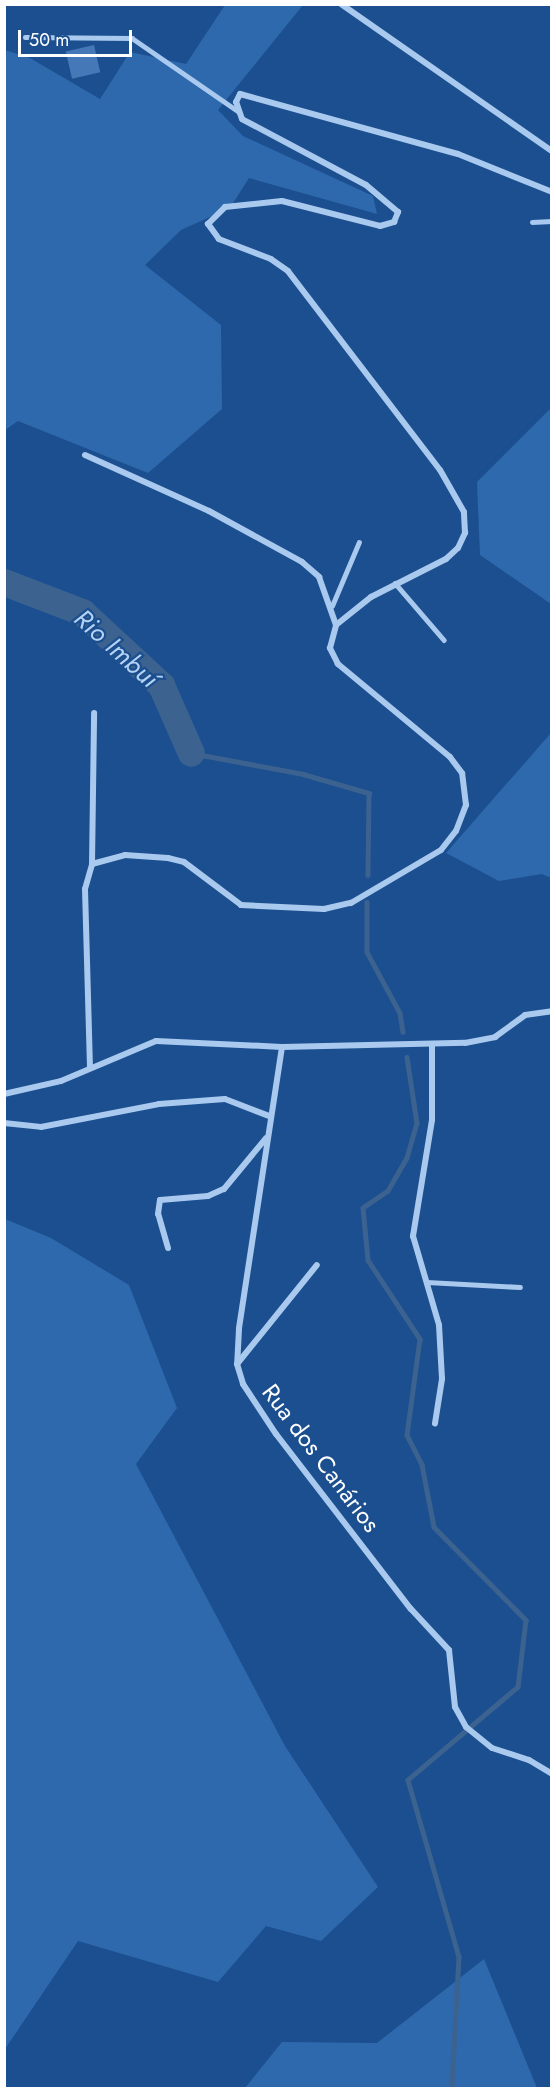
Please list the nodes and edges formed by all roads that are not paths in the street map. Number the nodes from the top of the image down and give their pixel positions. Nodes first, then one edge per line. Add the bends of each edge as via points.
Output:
1 (341, 4) edge
2 (26, 37) dead end
3 (238, 111) junction
4 (552, 151) edge
5 (552, 192) edge
6 (552, 221) edge
7 (532, 222) dead end
8 (85, 455) dead end
9 (359, 542) dead end
10 (395, 583) junction
11 (332, 606) junction
12 (336, 625) junction
13 (444, 640) dead end
14 (94, 713) dead end
15 (92, 864) junction
16 (552, 1011) edge
17 (432, 1044) junction
18 (282, 1047) junction
19 (90, 1068) junction
20 (4, 1094) edge
21 (270, 1116) junction
22 (4, 1123) edge
23 (266, 1137) junction
24 (168, 1248) dead end
25 (317, 1265) dead end
26 (427, 1282) junction
27 (520, 1287) dead end
28 (237, 1364) junction
29 (435, 1423) dead end
30 (552, 1774) edge

1 - 4 street
2 - 3 lane via 132,38
3 - 5 street via 240,94 246,92 458,154
3 - 10 street via 242,119 366,185 396,207 394,222 380,226 282,201 225,207 208,224 219,239 271,259 288,272 440,470 464,512 465,533 458,548 446,559
6 - 7 lane
8 - 11 street via 276,546 319,577
9 - 11 lane
10 - 12 street
10 - 13 lane
11 - 12 street
12 - 15 street via 330,648 338,664 450,756 462,773 466,805 456,831 441,850 351,903 324,909 241,904 184,862 168,858 124,855
14 - 15 street
15 - 19 street via 86,889
16 - 17 street via 525,1015 485,1041
17 - 18 street
17 - 26 street via 432,1120 413,1212 415,1247
18 - 19 street via 156,1041
18 - 21 street, Rua dos Canários
19 - 20 street via 35,1089
21 - 22 street via 225,1099 159,1104 41,1127
21 - 23 street, Rua dos Canários
23 - 24 street via 224,1189 208,1196 160,1200 158,1214
23 - 28 street, Rua dos Canários
25 - 28 street
26 - 27 lane
26 - 29 street via 436,1304 442,1362
28 - 30 street, Rua dos Canários via 252,1401 276,1434 411,1608 449,1650 455,1707 466,1727 474,1737

